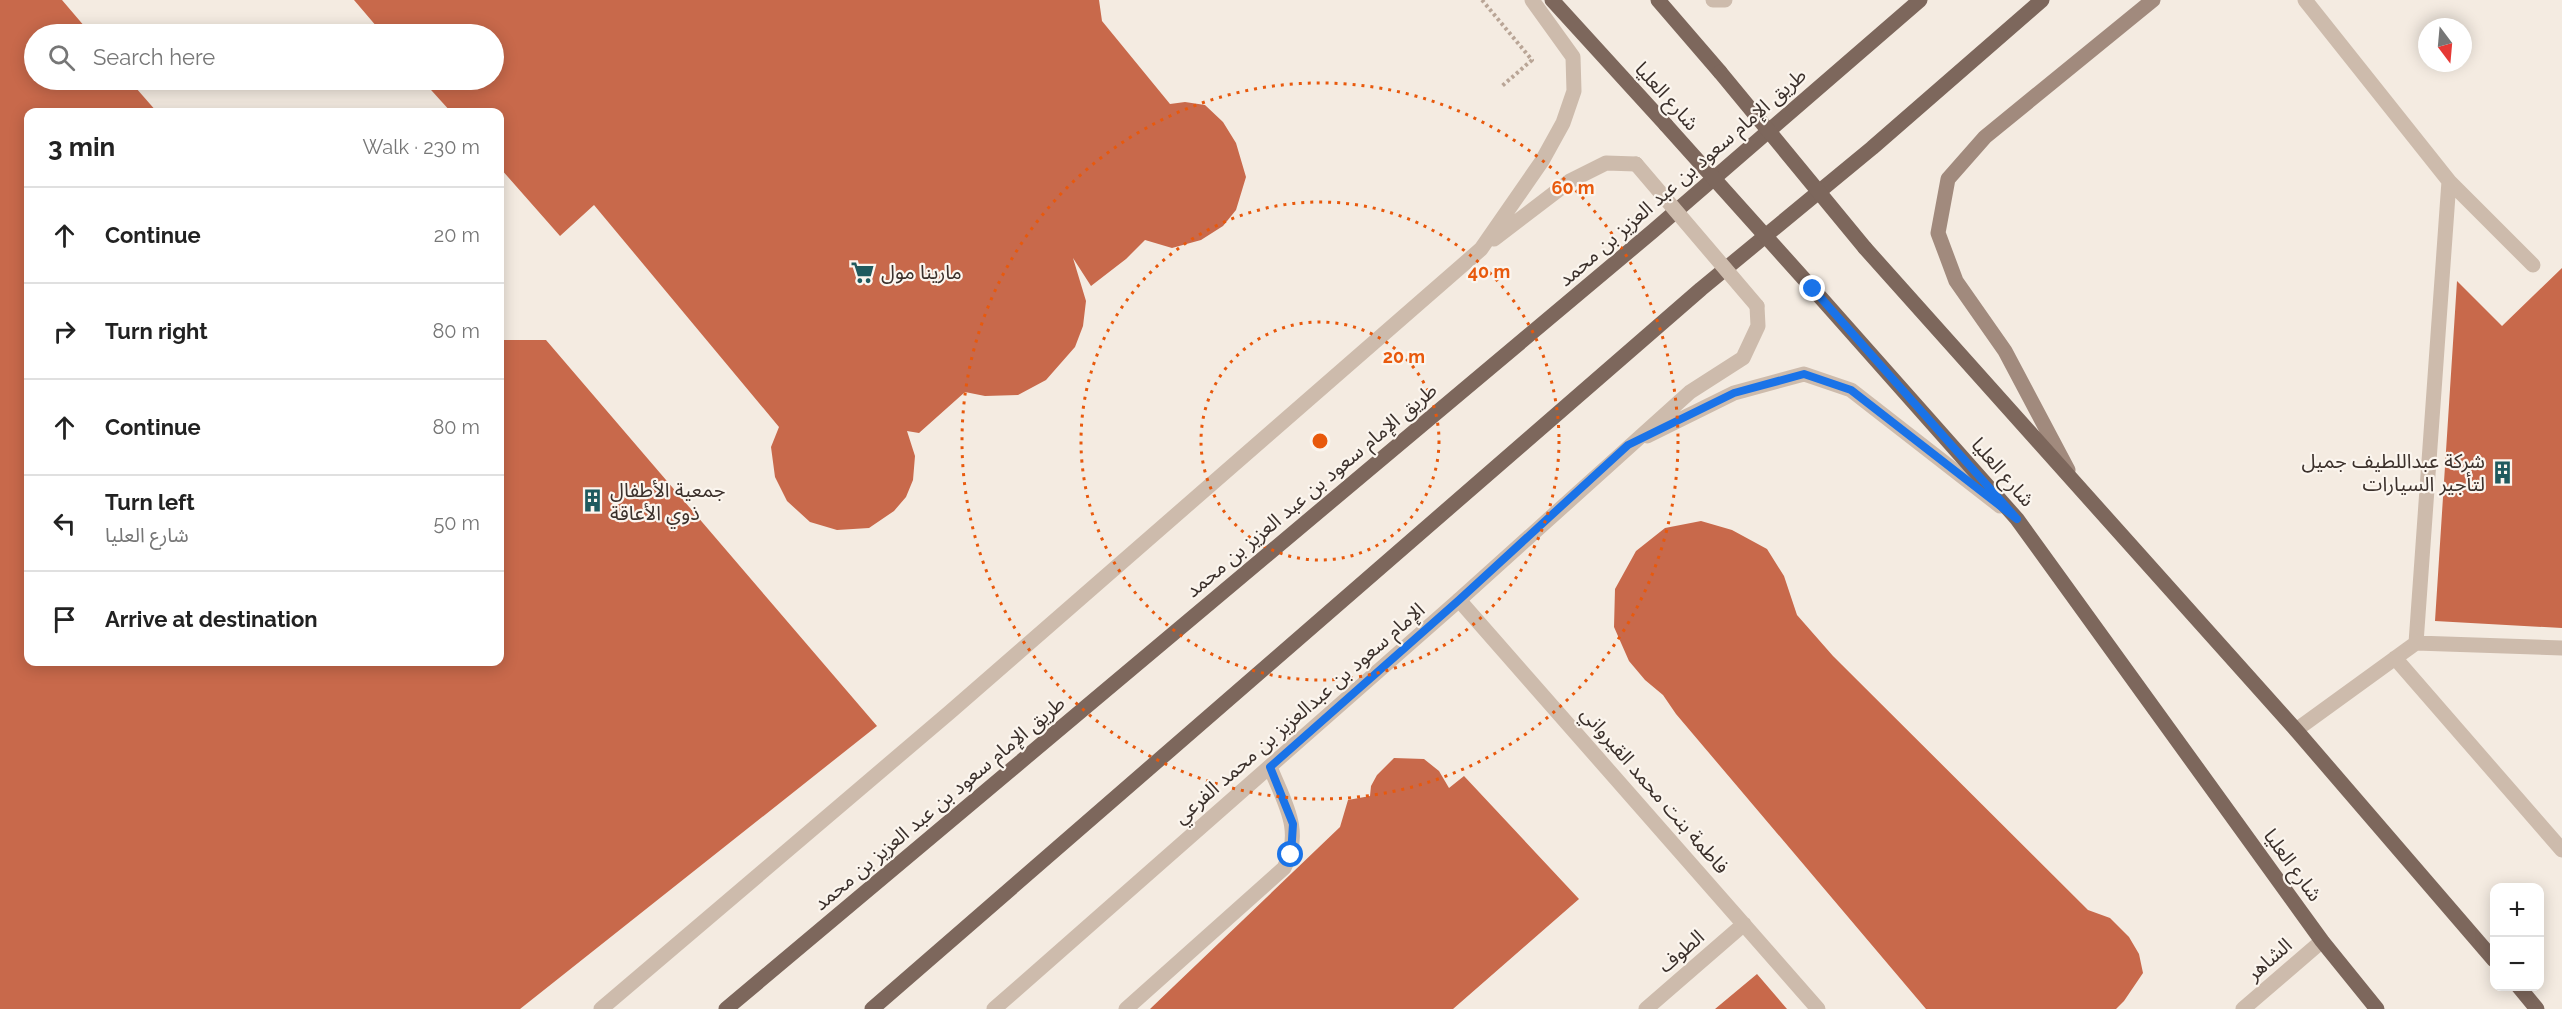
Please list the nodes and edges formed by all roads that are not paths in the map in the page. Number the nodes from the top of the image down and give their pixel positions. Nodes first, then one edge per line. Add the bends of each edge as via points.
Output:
1 (1533, 0) edge
2 (1552, 0) edge
3 (1658, 0) edge
4 (1713, 0) edge
5 (1725, 0) edge
6 (1920, 0) edge
7 (2042, 0) edge
8 (2153, 0) edge
9 (2305, 0) edge
10 (2449, 180) junction
11 (1481, 249) junction
12 (2533, 265) dead end
13 (1628, 445) junction
14 (2076, 486) junction
15 (2017, 519) junction
16 (1459, 600) junction
17 (2416, 643) junction
18 (2562, 648) edge
19 (2395, 658) junction
20 (2296, 729) junction
21 (1270, 767) junction
22 (2562, 850) edge
23 (1744, 924) junction
24 (2322, 941) junction
25 (2490, 955) edge
26 (2521, 991) edge
27 (601, 1009) edge
28 (726, 1009) edge
29 (872, 1009) edge
30 (994, 1009) edge
31 (1126, 1009) edge
32 (1646, 1009) edge
33 (1818, 1009) edge
34 (2243, 1009) edge
35 (2377, 1009) edge
36 (2537, 1009) edge

1 - 11 street via 1573,57 1574,91 1563,123 1542,161
2 - 15 main road, شارع العليا, bridge
3 - 14 main road, bridge via 1865,248
4 - 5 street
6 - 28 main road, طريق الإمام سعود بن عبد العزيز بن محمد via 1653,231
7 - 29 main road via 1701,289
8 - 14 main road via 1985,137 1948,179 1938,233 1956,281 2005,351
9 - 10 street
10 - 12 street
10 - 17 street
11 - 13 street, bridge via 1570,181 1606,163 1636,164 1757,306 1758,326 1743,358 1690,392
11 - 27 street via 950,712
13 - 15 street via 1734,393 1804,374 1851,390
13 - 16 street, الإمام سعود بن عبدالعزيز بن محمد الفرعي
14 - 20 main road
15 - 24 main road, شارع العليا
16 - 21 street, الإمام سعود بن عبدالعزيز بن محمد الفرعي
16 - 23 street, فاطمة بنت محمد القيرواني
17 - 18 street
17 - 19 street
19 - 20 street
19 - 22 street
20 - 25 main road
21 - 30 street, الإمام سعود بن عبدالعزيز بن محمد الفرعي
21 - 31 street via 1293,824 1291,855 1284,868
23 - 32 street, الطوف
23 - 33 street, فاطمة بنت محمد القيرواني
24 - 34 street, الشاهر
24 - 35 main road, شارع العليا
26 - 36 main road

